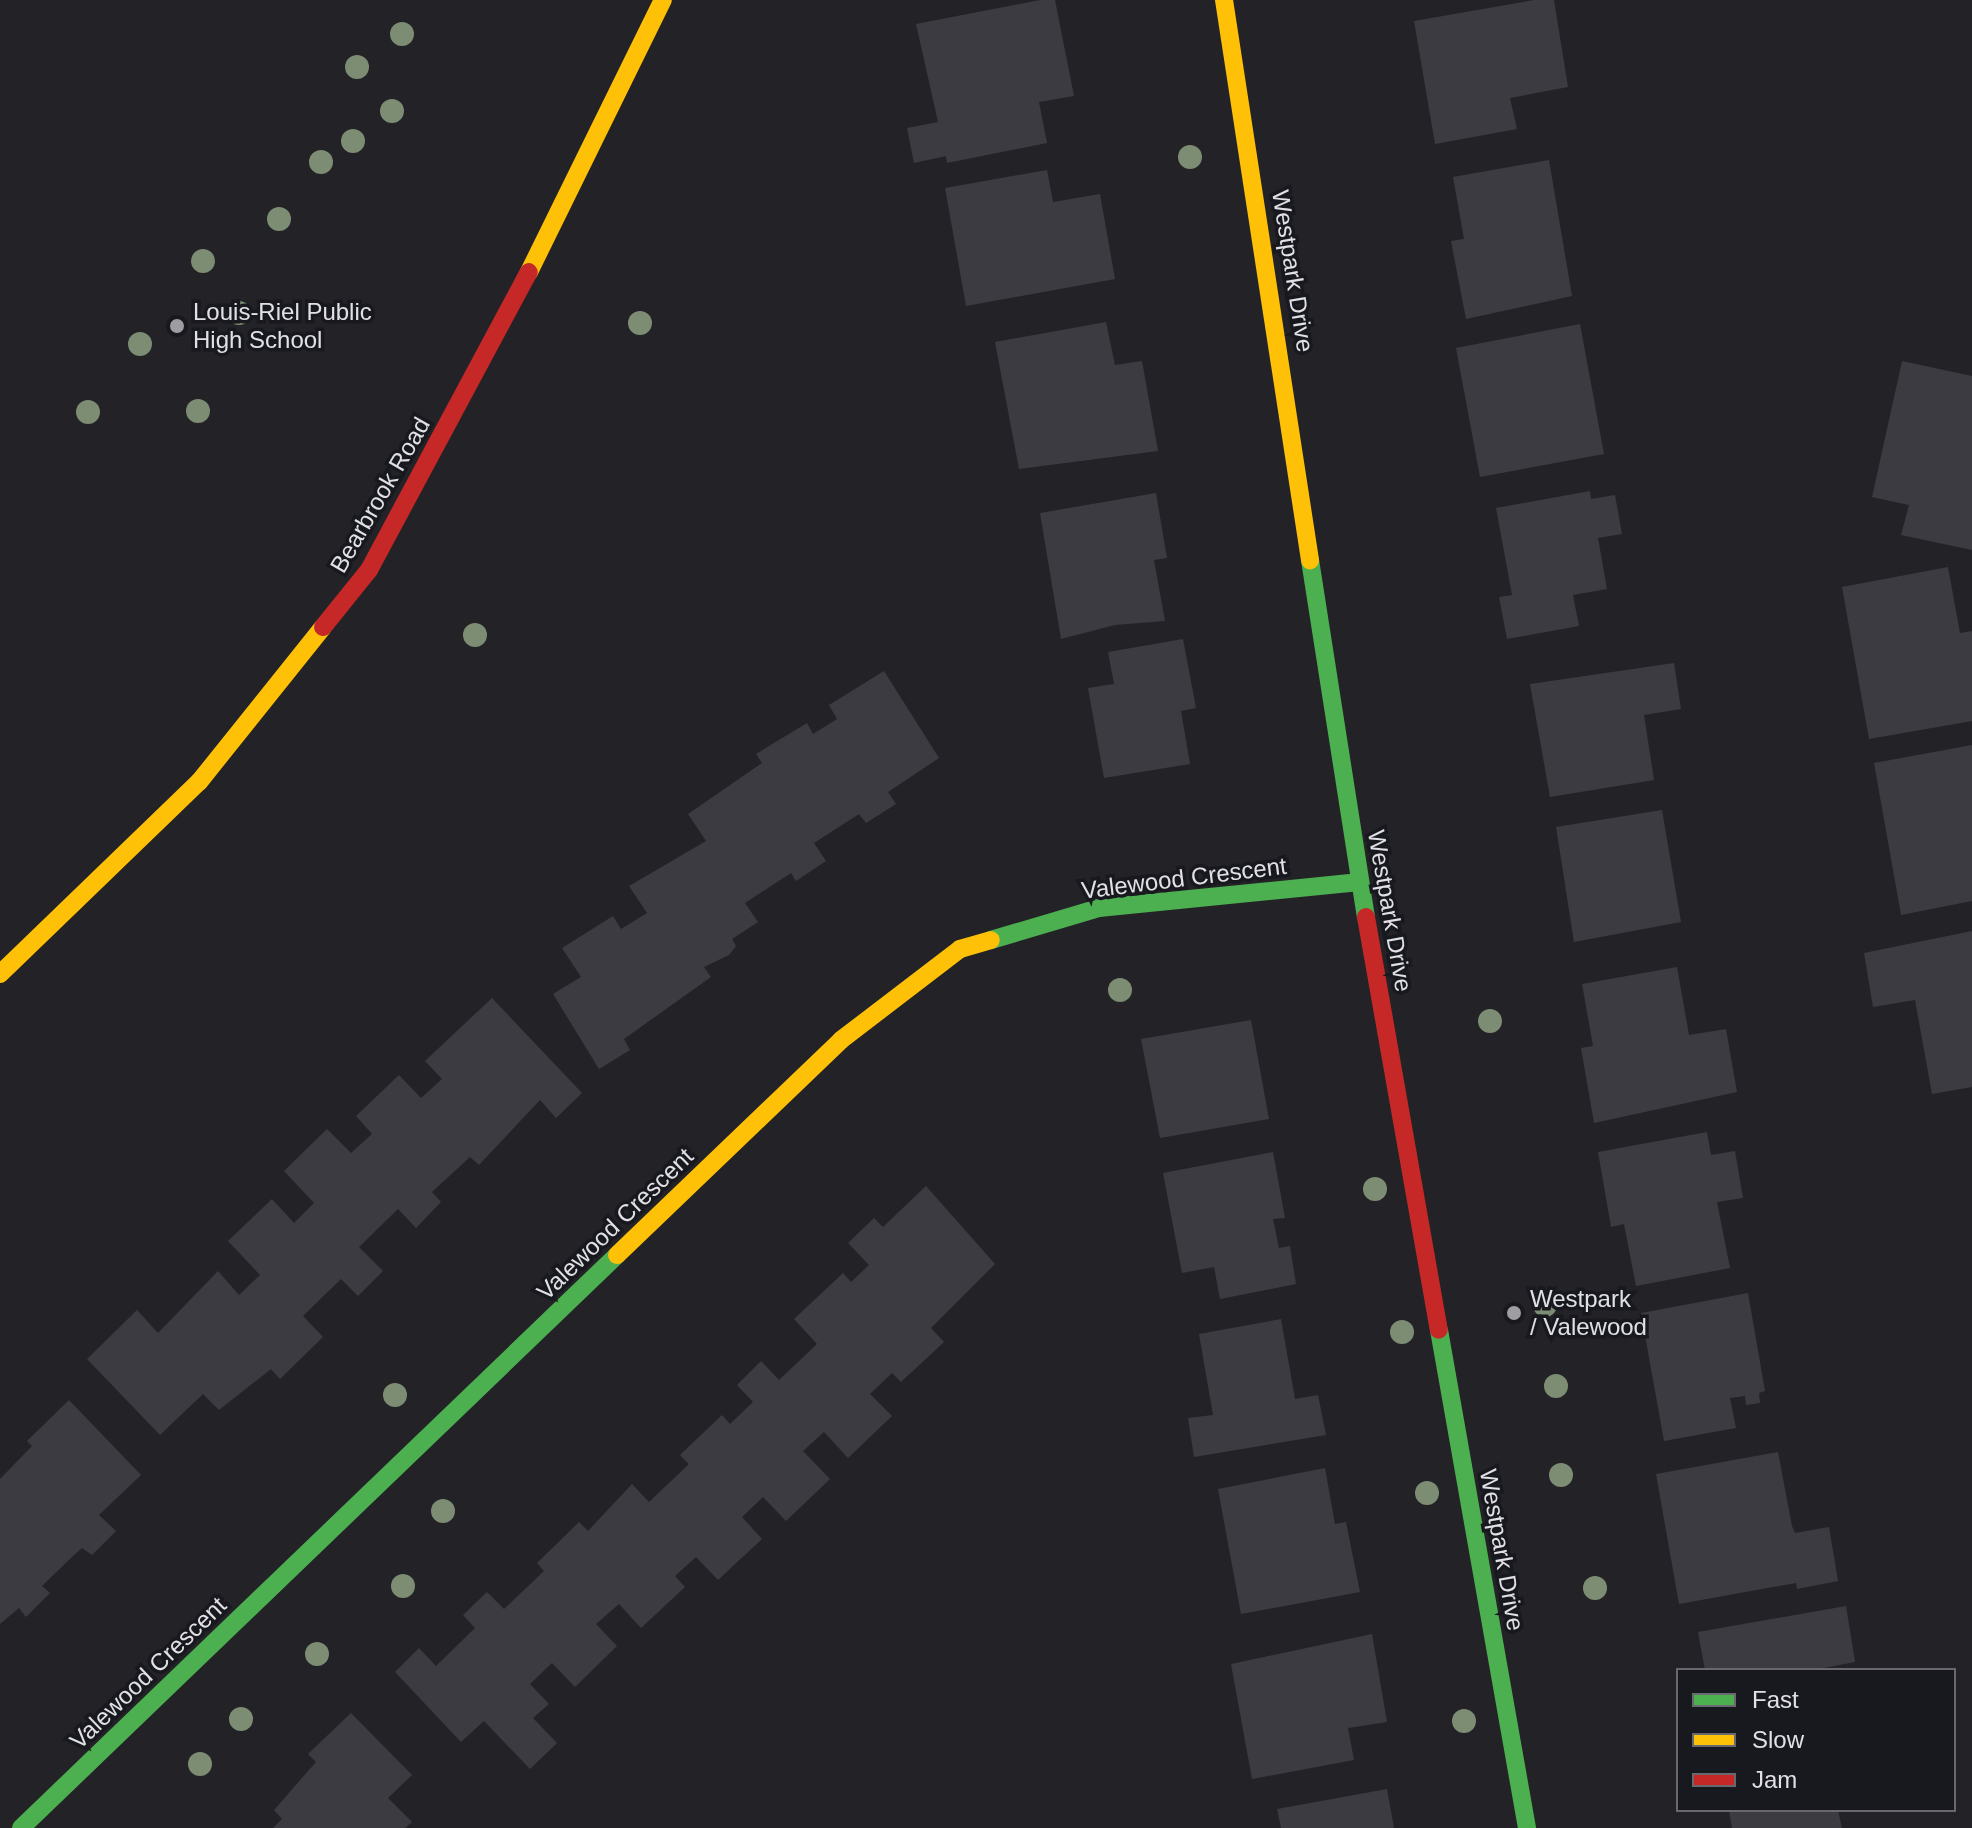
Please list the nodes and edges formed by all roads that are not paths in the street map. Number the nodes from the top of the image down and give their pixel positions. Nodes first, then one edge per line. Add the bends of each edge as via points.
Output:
1 (663, 0) edge
2 (1224, 0) edge
3 (1360, 882) junction
4 (0, 974) edge
5 (21, 1828) edge
6 (1527, 1828) edge

1 - 4 street, Bearbrook Road via 545,242 369,570 199,782
2 - 3 street, Westpark Drive
3 - 5 street, Valewood Crescent via 1099,908 960,949 841,1040
3 - 6 street, Westpark Drive

